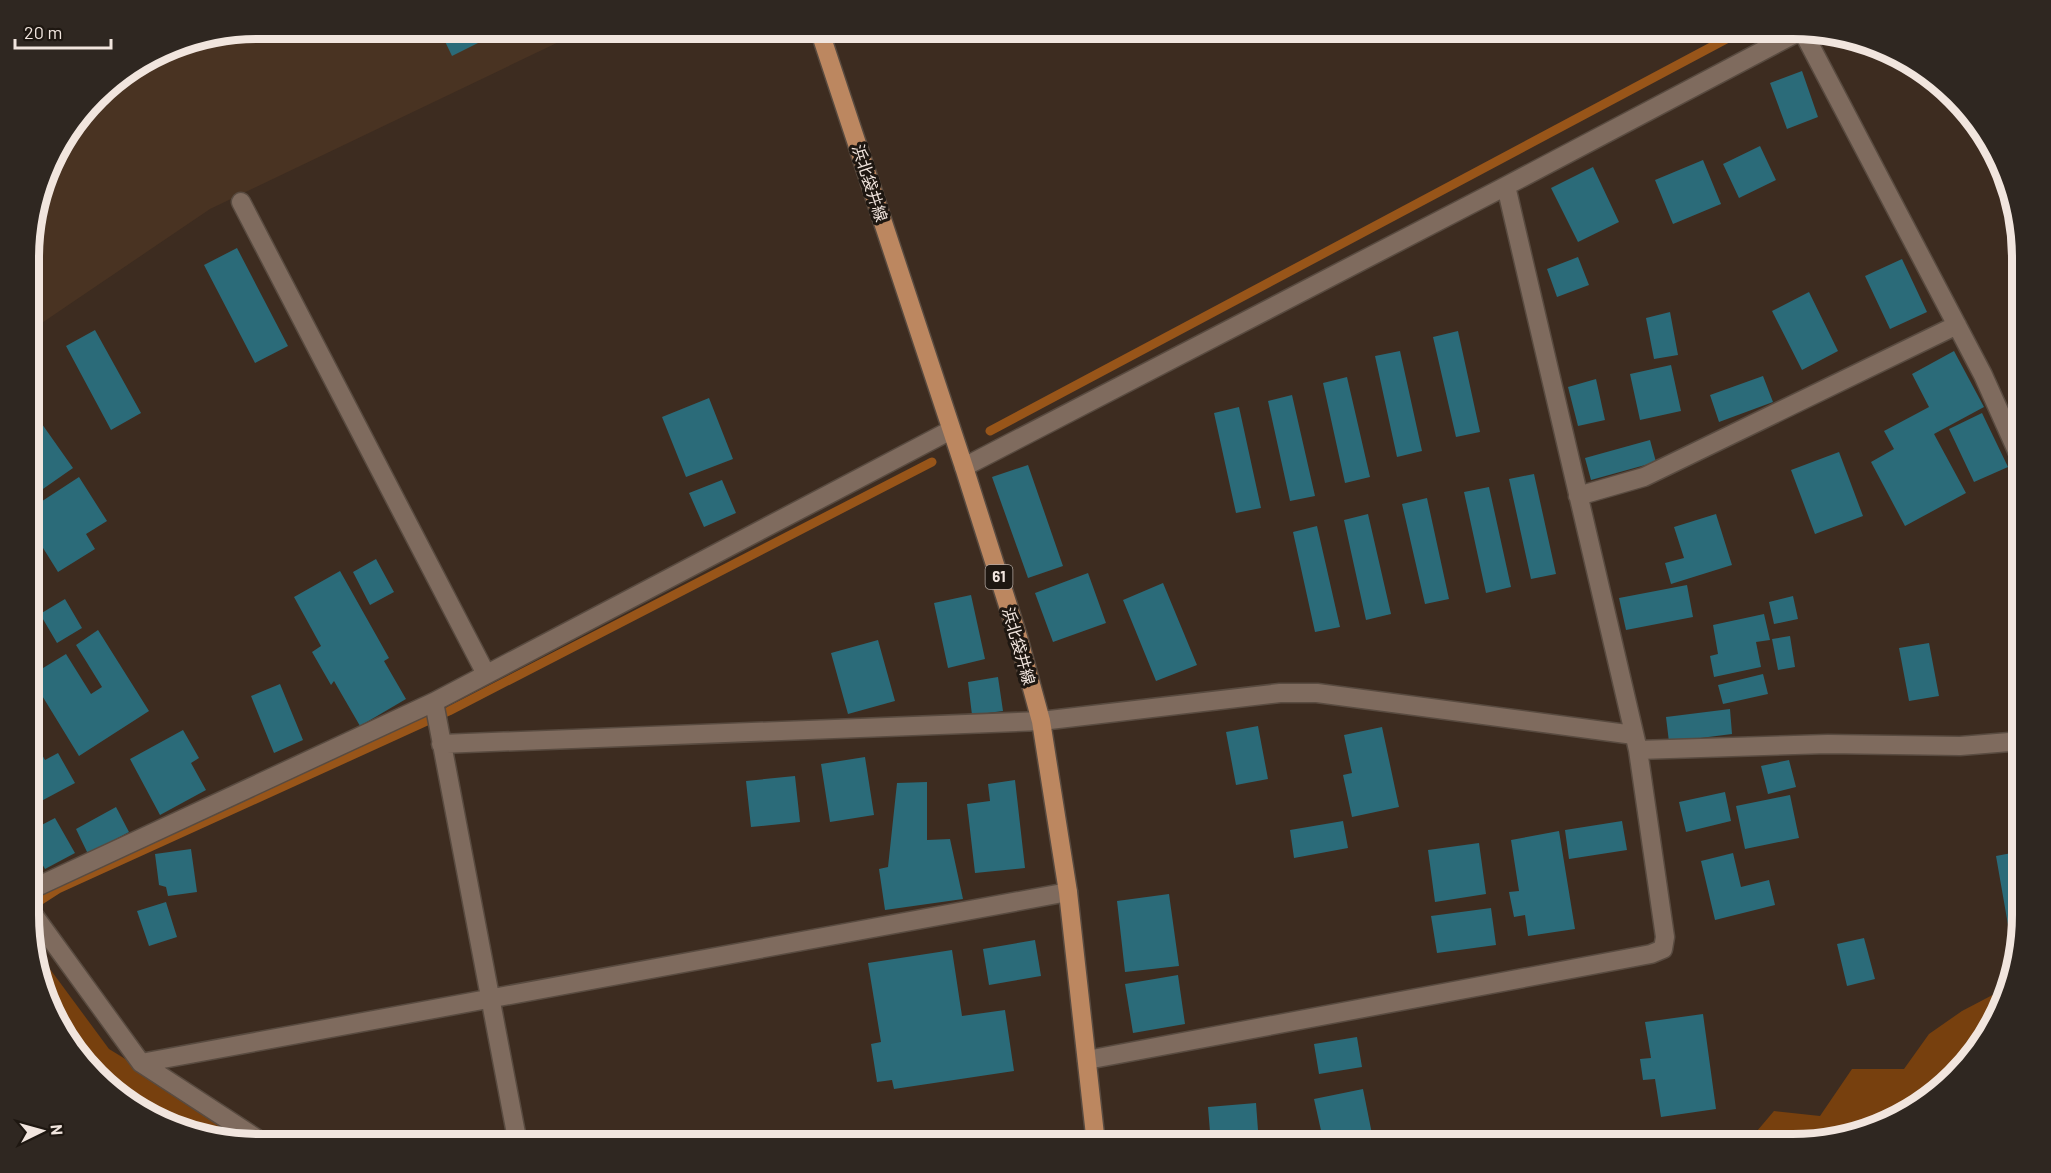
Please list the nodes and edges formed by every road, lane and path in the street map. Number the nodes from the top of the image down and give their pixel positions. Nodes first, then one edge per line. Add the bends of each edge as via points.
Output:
1 (823, 39) edge
2 (1785, 39) edge
3 (1807, 39) edge
4 (1506, 186) junction
5 (241, 202) dead end
6 (1957, 325) junction
7 (951, 430) junction
8 (2012, 440) edge
9 (964, 467) junction
10 (1578, 496) junction
11 (486, 674) junction
12 (434, 702) junction
13 (1041, 721) junction
14 (1636, 742) junction
15 (2012, 742) edge
16 (441, 744) junction
17 (39, 886) edge
18 (1068, 892) junction
19 (39, 922) edge
20 (490, 998) junction
21 (1088, 1060) junction
22 (141, 1063) junction
23 (250, 1134) edge
24 (516, 1134) edge
25 (1095, 1134) edge

1 - 7 main road, 浜北袋井線 / 61
2 - 4 street
3 - 6 street
4 - 9 street
4 - 10 street
5 - 11 street
6 - 8 street
6 - 10 street via 1644,477
7 - 9 main road, 浜北袋井線 / 61
7 - 11 street
9 - 13 main road, 浜北袋井線 / 61
10 - 14 street
11 - 12 street
12 - 16 street
12 - 17 street
13 - 14 street via 1280,693 1317,693
13 - 16 street
13 - 18 main road, 浜北袋井線 / 61
14 - 15 street via 1960,746
14 - 21 street via 1665,937 1663,949
16 - 20 street
18 - 20 street
18 - 21 main road, 浜北袋井線 / 61
19 - 22 street
20 - 22 street
20 - 24 street
21 - 25 main road, 浜北袋井線 / 61
22 - 23 street

